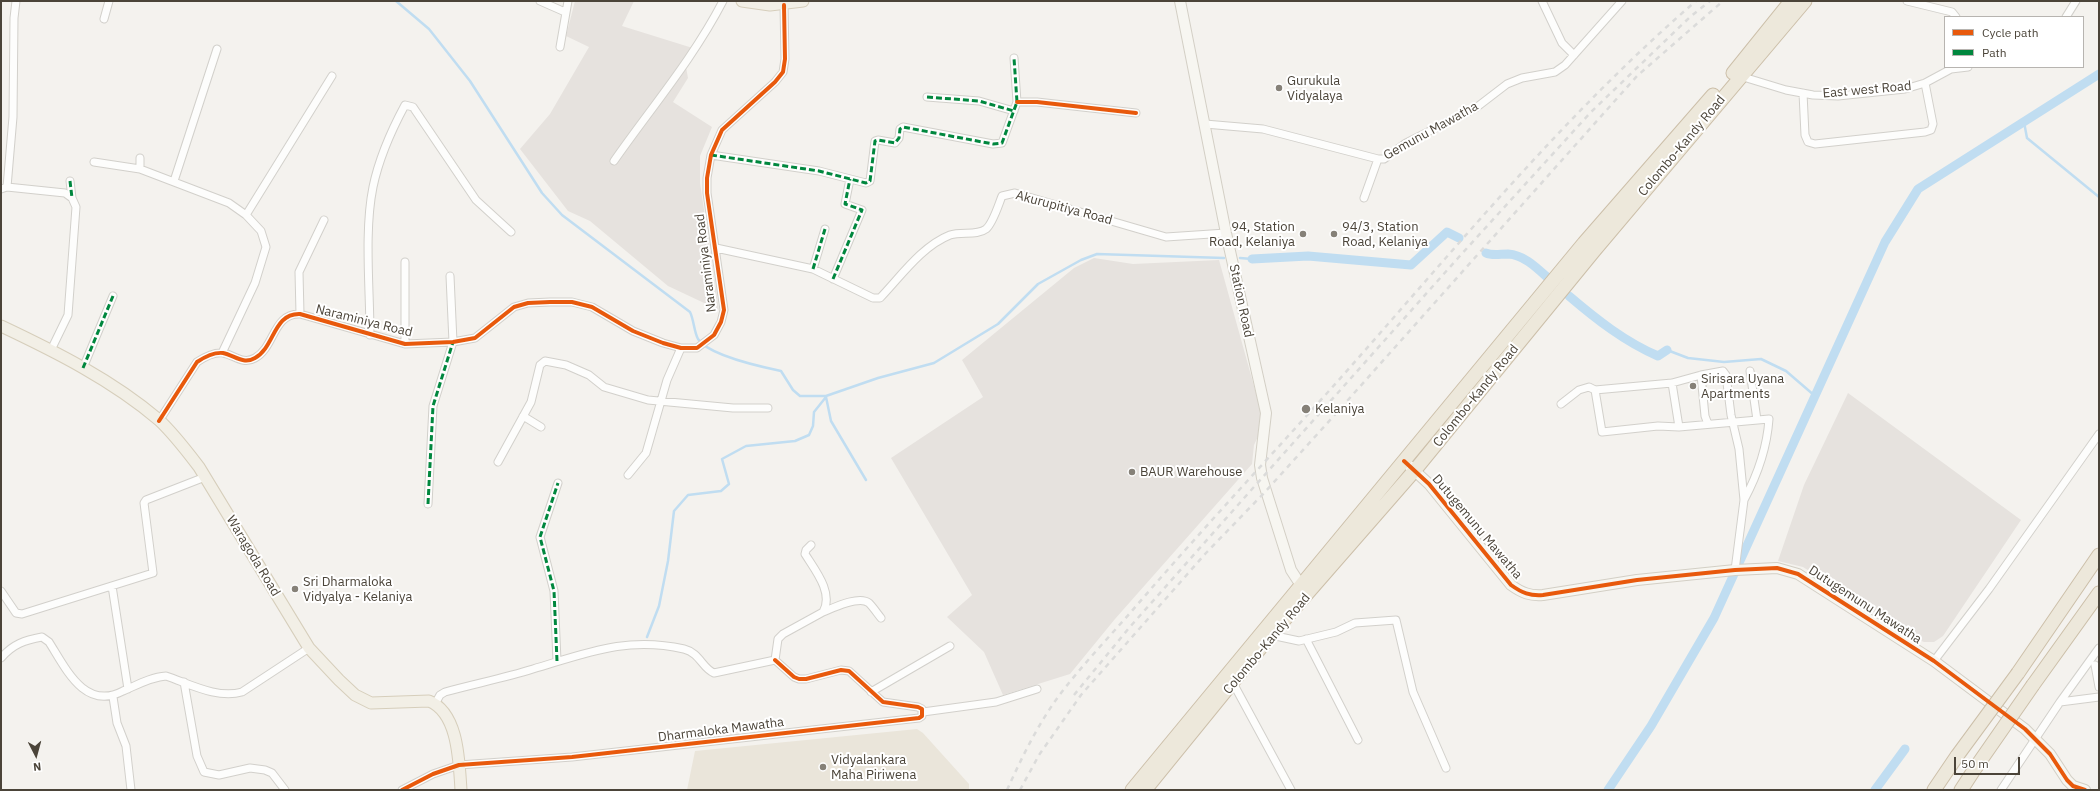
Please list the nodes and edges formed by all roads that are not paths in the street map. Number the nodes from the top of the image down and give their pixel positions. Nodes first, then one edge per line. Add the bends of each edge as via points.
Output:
1 (16, 1) edge
2 (109, 1) edge
3 (540, 1) edge
4 (568, 1) edge
5 (723, 1) edge
6 (742, 1) edge
7 (803, 1) edge
8 (1180, 1) edge
9 (1542, 1) edge
10 (1622, 1) edge
11 (1791, 1) edge
12 (1805, 1) edge
13 (1906, 1) edge
14 (2076, 1) edge
15 (784, 5) junction
16 (565, 12) junction
17 (1955, 16) edge
18 (2067, 16) edge
19 (104, 19) dead end
20 (560, 47) dead end
21 (217, 49) dead end
22 (1574, 55) junction
23 (1014, 58) dead end
24 (1960, 68) edge
25 (332, 76) dead end
26 (1740, 76) junction
27 (1925, 83) junction
28 (1803, 93) junction
29 (927, 97) dead end
30 (1017, 102) junction
31 (1014, 111) junction
32 (1136, 113) dead end
33 (1205, 124) junction
34 (712, 155) junction
35 (140, 158) dead end
36 (1378, 160) junction
37 (614, 161) dead end
38 (94, 162) dead end
39 (140, 169) junction
40 (850, 179) junction
41 (70, 181) dead end
42 (174, 181) junction
43 (4, 188) edge
44 (72, 198) junction
45 (1364, 198) dead end
46 (246, 214) junction
47 (324, 220) dead end
48 (825, 229) dead end
49 (511, 232) dead end
50 (1226, 233) junction
51 (716, 248) junction
52 (405, 262) dead end
53 (813, 269) junction
54 (450, 276) dead end
55 (833, 279) junction
56 (112, 296) dead end
57 (300, 314) junction
58 (1, 326) edge
59 (370, 335) junction
60 (452, 342) junction
61 (405, 344) junction
62 (681, 348) junction
63 (51, 350) junction
64 (222, 353) junction
65 (83, 368) junction
66 (1750, 372) dead end
67 (1701, 375) junction
68 (1672, 383) junction
69 (1595, 390) junction
70 (661, 403) junction
71 (1561, 404) dead end
72 (768, 408) dead end
73 (523, 416) junction
74 (1757, 420) junction
75 (159, 421) junction
76 (1733, 422) junction
77 (1708, 424) junction
78 (542, 427) dead end
79 (1679, 427) junction
80 (2099, 434) edge
81 (1404, 461) junction
82 (498, 462) dead end
83 (1415, 470) junction
84 (628, 475) dead end
85 (205, 477) junction
86 (558, 483) dead end
87 (1744, 500) junction
88 (428, 504) dead end
89 (811, 545) dead end
90 (2099, 555) edge
91 (1735, 570) junction
92 (112, 586) junction
93 (1304, 589) junction
94 (1, 590) edge
95 (2099, 592) edge
96 (823, 612) junction
97 (881, 618) dead end
98 (1271, 635) junction
99 (1306, 639) junction
100 (950, 646) dead end
101 (309, 648) junction
102 (2099, 648) edge
103 (1, 658) edge
104 (776, 660) junction
105 (557, 661) junction
106 (1934, 661) junction
107 (2095, 665) dead end
108 (184, 682) junction
109 (1233, 683) junction
110 (2099, 687) edge
111 (128, 689) junction
112 (1037, 689) dead end
113 (871, 692) junction
114 (113, 697) junction
115 (2099, 697) edge
116 (2060, 702) junction
117 (435, 704) junction
118 (923, 712) junction
119 (2036, 739) junction
120 (1358, 740) dead end
121 (459, 766) junction
122 (1446, 768) dead end
123 (1150, 788) edge
124 (131, 790) edge
125 (285, 790) edge
126 (402, 790) edge
127 (461, 790) edge
128 (1132, 790) edge
129 (1291, 790) edge
130 (1934, 790) edge
131 (1960, 790) edge
132 (2001, 790) edge
133 (2085, 790) edge

1 - 43 street via 13,117
2 - 19 street
3 - 16 street
4 - 16 street
5 - 37 street via 685,66
6 - 15 main road
7 - 15 main road
8 - 33 street, Station Road
9 - 22 street via 1562,43
10 - 22 street, Gemunu Mawatha
11 - 81 highway, Colombo-Kandy Road
12 - 26 highway, Colombo-Kandy Road via 1757,60
13 - 17 street via 1952,12
14 - 18 street
15 - 34 street, Naraminiya Road via 783,72 722,130
16 - 20 street via 566,20
21 - 42 street
22 - 36 street, Gemunu Mawatha via 1555,72 1522,78 1507,84 1477,107 1406,142 1384,159
23 - 30 street
24 - 27 street, East west Road via 1951,69
25 - 46 street
26 - 28 street, East west Road via 1767,86
26 - 83 highway, Colombo-Kandy Road
27 - 28 street, East west Road via 1905,89 1838,96
27 - 28 street via 1933,124 1931,130 1816,144 1808,142 1805,135
29 - 31 street via 979,101
30 - 31 street
30 - 32 street
31 - 40 street via 1002,143 997,144 903,127 900,129 897,142 875,142 870,182
33 - 36 street, Gemunu Mawatha via 1263,129
33 - 50 street, Station Road
34 - 40 street via 819,171
34 - 51 street, Naraminiya Road via 707,178
35 - 39 street
36 - 45 street
38 - 39 street
39 - 42 street
40 - 55 street via 845,204 862,210
41 - 44 street
42 - 46 street via 228,203
43 - 44 street via 65,193
44 - 63 street via 76,207 69,311
46 - 64 street via 262,231 266,247 255,283
47 - 57 street via 299,272
48 - 53 street
49 - 59 street via 476,200 413,107 405,105 380,161 373,188 369,216
50 - 55 street, Akurupitiya Road via 1166,237 1016,193 1002,196 988,228 981,232 964,232 940,240 923,253 880,298 873,298
50 - 93 street, Station Road via 1266,413 1260,465 1262,478 1291,570
51 - 53 street, Akurupitiya Road
51 - 62 street, Naraminiya Road via 724,310 721,322 714,335 696,348
52 - 61 street
53 - 55 street, Akurupitiya Road
54 - 60 street
56 - 65 street
57 - 59 street, Naraminiya Road
57 - 64 street, Naraminiya Road via 285,317 262,353 253,359 243,361
58 - 63 main road, Waragoda Road
59 - 61 street, Naraminiya Road
60 - 61 street, Naraminiya Road
60 - 62 street, Naraminiya Road via 475,338 514,307 528,303 555,302 592,307 633,331
60 - 88 street via 433,406
62 - 70 street via 667,380
63 - 65 main road, Waragoda Road
64 - 75 street via 197,362
65 - 75 main road, Waragoda Road
66 - 74 street
67 - 68 street
67 - 76 street via 1723,371 1726,375
67 - 77 street
68 - 69 street
68 - 79 street
69 - 71 street via 1589,387 1579,390
69 - 79 street via 1602,432 1658,426
70 - 72 street
70 - 73 street via 604,387 589,375 566,365 545,361 540,365 531,402
70 - 84 street via 646,453
73 - 78 street
73 - 82 street
74 - 76 street
74 - 87 street via 1769,419 1768,437 1758,472
75 - 85 main road, Waragoda Road via 180,442
76 - 77 street
76 - 87 street via 1739,449
77 - 79 street
80 - 106 street via 1989,590
81 - 83 street, Dutugemunu Mawatha
81 - 93 highway, Colombo-Kandy Road
83 - 91 street, Dutugemunu Mawatha via 1511,585 1522,593 1532,596 1543,595 1637,580
83 - 93 highway, Colombo-Kandy Road
85 - 92 street via 144,503 153,573
85 - 101 main road, Waragoda Road
86 - 105 street via 540,537 554,591
87 - 91 street
89 - 96 street via 805,554 823,584 826,603
90 - 130 highway, bridge
91 - 106 street, Dutugemunu Mawatha via 1777,568 1798,574
92 - 94 street via 22,614 16,613
92 - 111 street
93 - 98 highway, Colombo-Kandy Road
93 - 128 highway, Colombo-Kandy Road
95 - 131 highway, bridge
96 - 97 street via 851,602 864,601 868,602
96 - 104 street via 778,639
98 - 99 street via 1299,641
98 - 109 highway, Colombo-Kandy Road
99 - 120 street
99 - 122 street via 1336,632 1355,623 1396,620 1413,692
100 - 113 street
101 - 108 street via 242,692 231,695
101 - 117 main road, Waragoda Road via 363,701 382,704
102 - 116 street
103 - 114 street via 8,649 24,641 42,637 83,689 94,696
104 - 105 street via 714,673 709,671 700,658 686,650 645,644 612,646
104 - 113 street via 799,679 841,670 848,671
105 - 117 street via 445,692
106 - 119 street, Dutugemunu Mawatha
107 - 110 street
108 - 111 street via 157,676
108 - 125 street via 197,756 204,772 219,776 250,768 265,770 272,773
109 - 123 highway, Colombo-Kandy Road
109 - 129 street
111 - 114 street
112 - 118 street via 996,702
113 - 118 street via 883,702 918,707 922,708
114 - 124 street via 117,723 126,746
115 - 116 street
116 - 119 street
117 - 121 main road via 443,712 453,731
118 - 121 street, Dharmaloka Mawatha via 919,718 907,720 572,757
119 - 132 street
119 - 133 street, Dutugemunu Mawatha via 2050,754 2067,780 2073,786
121 - 126 street, Dharmaloka Mawatha via 433,774
121 - 127 main road

